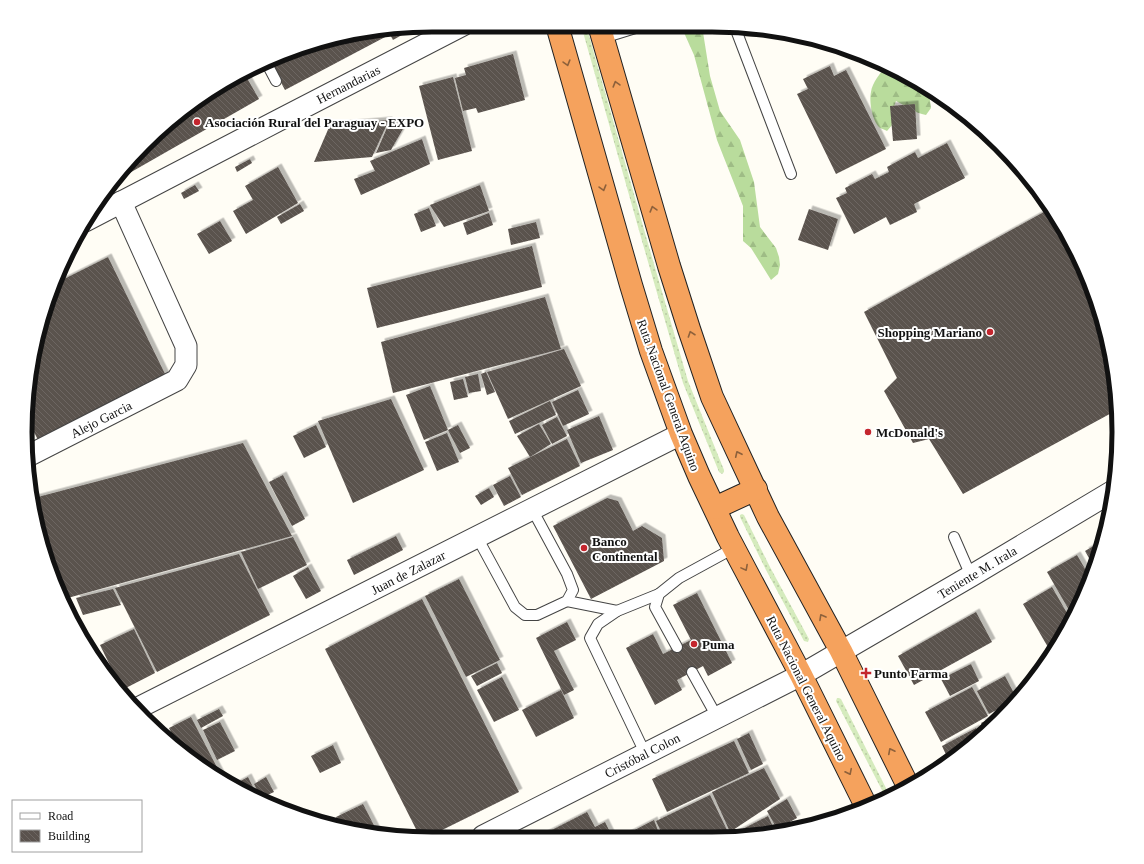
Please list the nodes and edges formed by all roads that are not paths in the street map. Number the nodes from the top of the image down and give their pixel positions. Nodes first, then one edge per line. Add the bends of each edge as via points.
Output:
1 (449, 32) edge
2 (559, 32) edge
3 (601, 32) edge
4 (736, 33) edge
5 (268, 67) edge
6 (276, 81) dead end
7 (791, 174) dead end
8 (121, 202) junction
9 (96, 215) edge
10 (681, 434) junction
11 (33, 454) edge
12 (756, 489) junction
13 (1107, 495) edge
14 (715, 508) junction
15 (532, 509) junction
16 (477, 537) junction
17 (954, 538) dead end
18 (734, 548) junction
19 (971, 576) junction
20 (659, 594) junction
21 (567, 600) junction
22 (617, 612) junction
23 (677, 647) dead end
24 (841, 651) junction
25 (692, 672) dead end
26 (801, 675) junction
27 (141, 707) edge
28 (717, 717) junction
29 (645, 753) junction
30 (906, 782) edge
31 (864, 802) edge
32 (491, 832) edge

1 - 8 street, Hernandarias
2 -> 10 highway, Ruta Nacional General Aquino via 648,344
12 -> 3 highway via 712,397 669,266
4 - 7 lane
5 - 6 lane
8 - 9 street, Hernandarias
8 - 11 street, Alejo Garcia via 186,346 186,366 177,380
10 - 14 highway, Ruta Nacional General Aquino
10 - 15 street, Juan de Zalazar
12 - 14 highway
24 -> 12 highway via 768,517
13 - 19 street, Teniente M. Irala
14 - 18 highway, Ruta Nacional General Aquino
15 - 16 street, Juan de Zalazar
15 - 21 lane via 567,574 573,590
16 - 21 lane via 515,607 525,614 536,615
16 - 27 street, Juan de Zalazar
17 - 19 lane
18 - 20 lane via 680,578
18 -> 26 highway, Ruta Nacional General Aquino
19 - 24 street, Teniente M. Irala
20 - 22 lane
20 - 23 lane via 655,607
21 - 22 lane
22 - 29 lane via 598,624 590,638
24 - 26 street, Teniente M. Irala
30 -> 24 highway
25 - 28 lane
26 - 28 street, Cristóbal Colon
26 -> 31 highway, Ruta Nacional General Aquino
28 - 29 street, Cristóbal Colon
29 - 32 street, Cristóbal Colon

